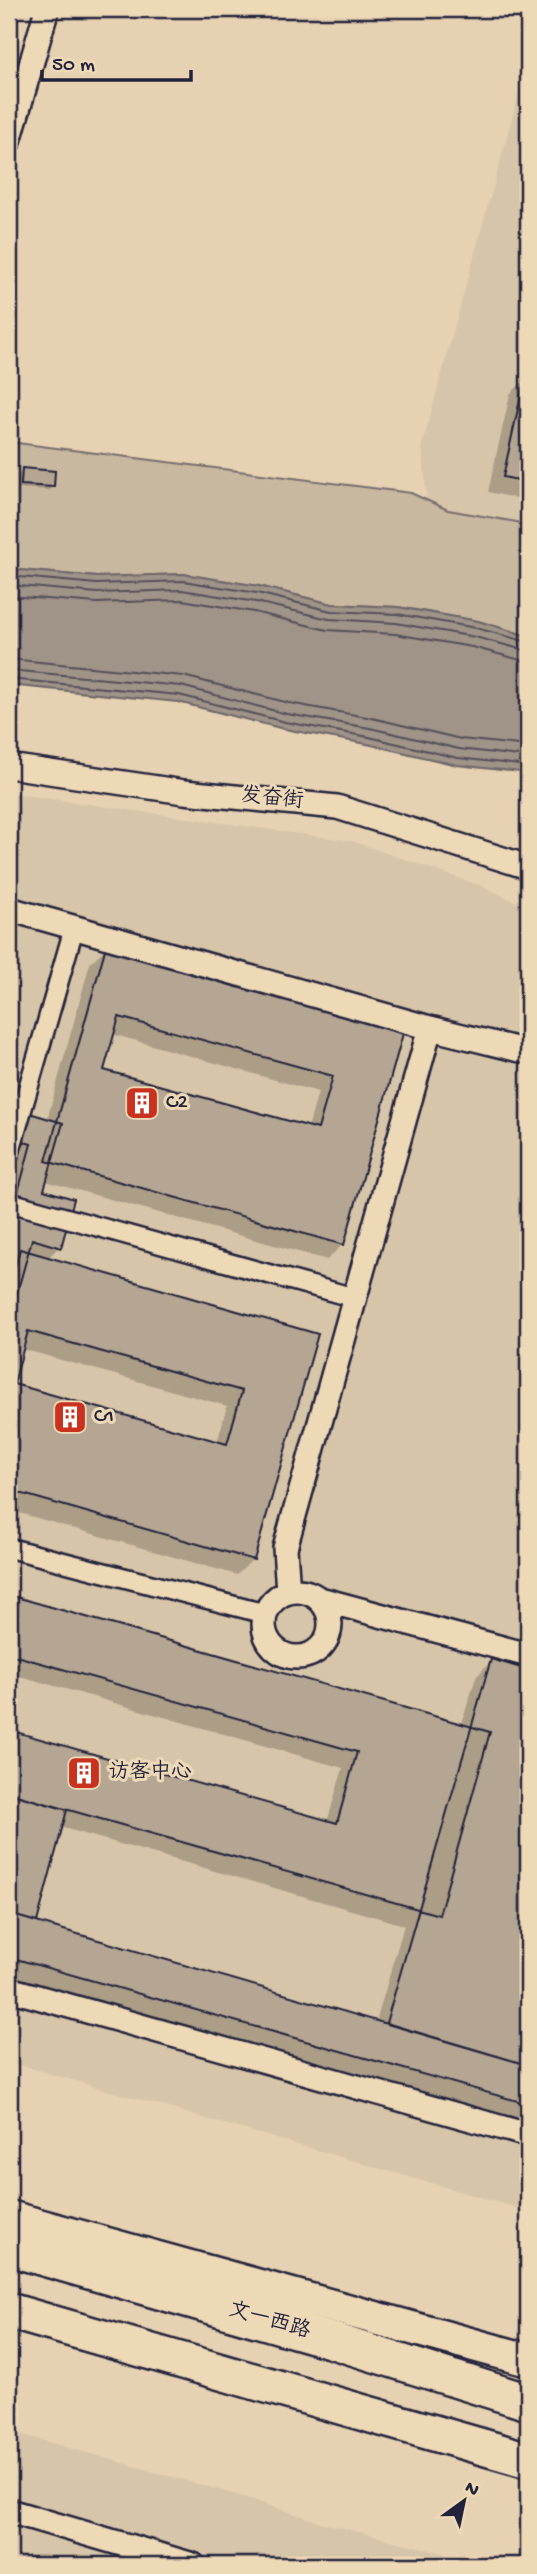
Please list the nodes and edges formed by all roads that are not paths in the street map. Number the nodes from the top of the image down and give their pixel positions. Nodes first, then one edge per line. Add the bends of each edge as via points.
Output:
1 (47, 9) edge
2 (9, 141) edge
3 (9, 766) edge
4 (528, 867) edge
5 (9, 909) edge
6 (74, 928) junction
7 (430, 1028) junction
8 (528, 1052) edge
9 (9, 1154) edge
10 (9, 1202) edge
11 (355, 1297) junction
12 (9, 1548) edge
13 (288, 1592) junction
14 (320, 1599) junction
15 (266, 1614) junction
16 (528, 1655) edge
17 (9, 1989) edge
18 (528, 2136) edge
19 (9, 2217) edge
20 (9, 2248) edge
21 (236, 2281) junction
22 (9, 2311) edge
23 (330, 2340) junction
24 (528, 2360) edge
25 (528, 2402) edge
26 (528, 2460) edge
27 (9, 2511) edge
28 (193, 2565) edge

1 - 2 street
3 - 4 street, 发奋街 via 184,792 337,807
5 - 6 street
6 - 7 street
6 - 9 street
7 - 8 street
7 - 11 street
10 - 11 street
11 - 13 street via 285,1548
12 - 15 street
13 - 14 street
13 - 15 street via 278,1597
14 - 15 street via 330,1630 309,1654 288,1655 271,1644
14 - 16 street
17 - 18 street
19 - 21 main road
20 - 23 main road, 文一西路
21 - 23 main road
21 - 24 main road
22 - 26 main road
23 - 25 main road, 文一西路
27 - 28 street

